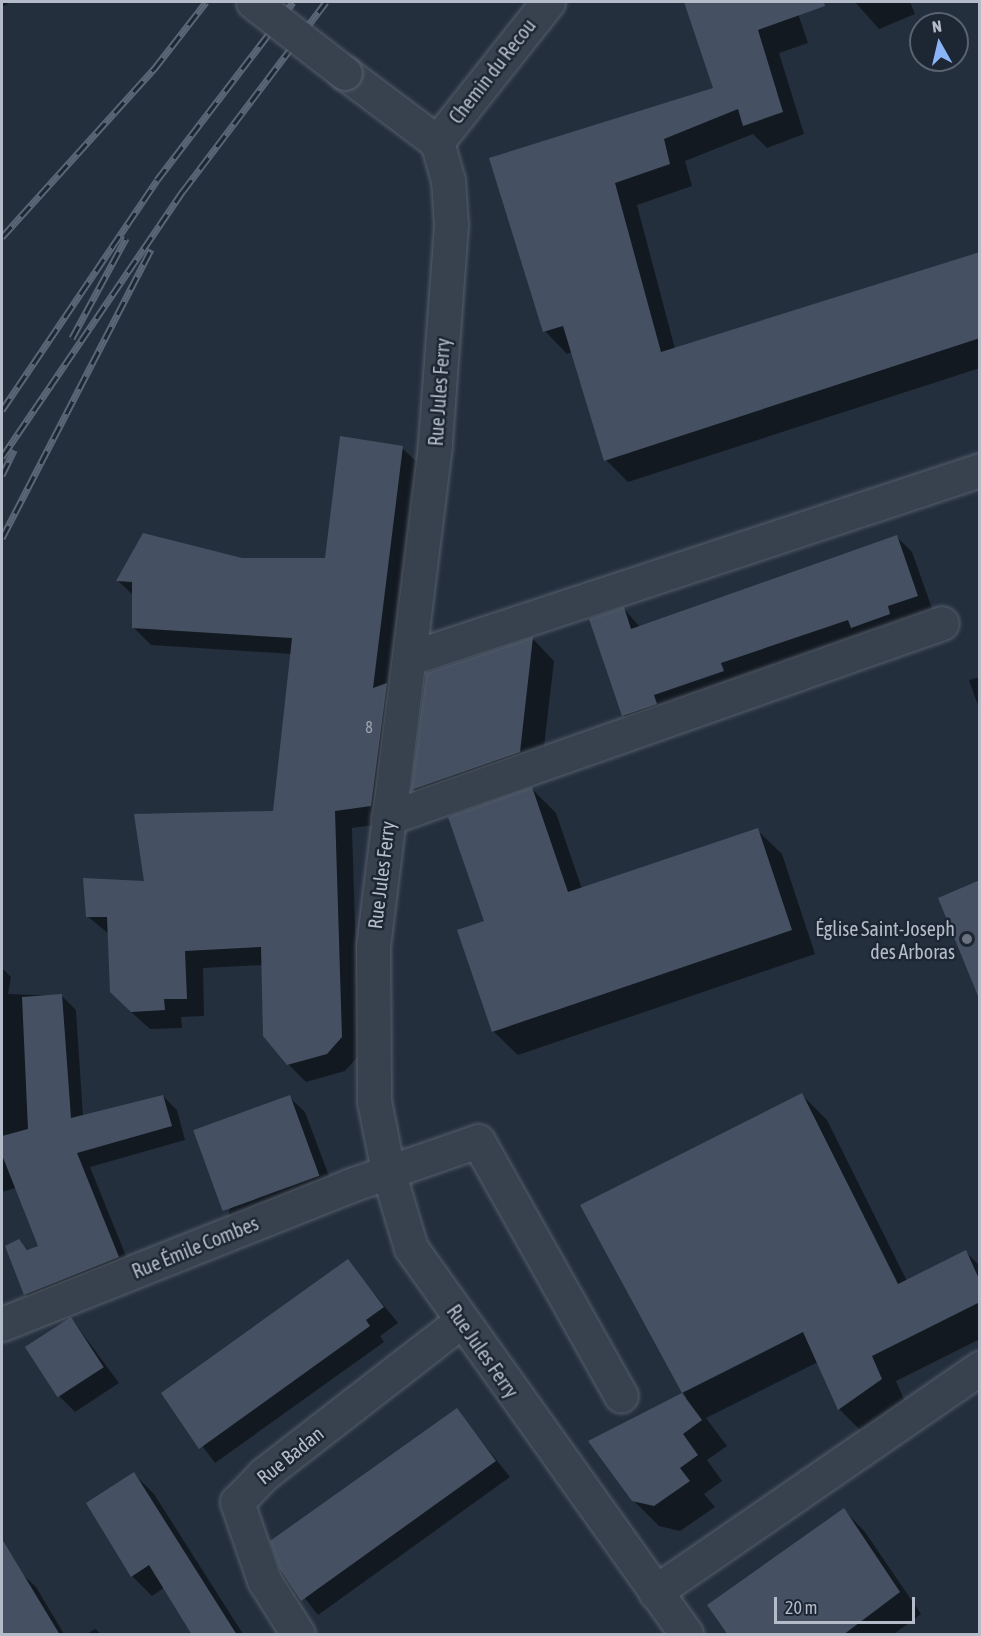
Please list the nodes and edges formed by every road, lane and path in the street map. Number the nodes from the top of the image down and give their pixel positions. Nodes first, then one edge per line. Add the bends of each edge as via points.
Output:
1 (253, 2) edge
2 (548, 2) edge
3 (437, 142) junction
4 (980, 470) edge
5 (942, 623) dead end
6 (410, 658) junction
7 (388, 818) junction
8 (388, 1171) junction
9 (461, 1321) junction
10 (2, 1324) edge
11 (980, 1368) edge
12 (621, 1396) dead end
13 (655, 1592) junction
14 (298, 1635) edge
15 (686, 1635) edge

1 - 3 street, bridge
2 - 3 street, Chemin du Recou
3 - 6 street, Rue Jules Ferry via 448,180 451,225 435,445
4 - 6 street
5 - 7 street
6 - 7 street, Rue Jules Ferry
7 - 8 street, Rue Jules Ferry via 373,946 372,1033 374,1101
8 - 9 street, Rue Jules Ferry via 411,1248
8 - 10 street, Rue Émile Combes
8 - 12 street, Rue Émile Combes via 478,1141
9 - 13 street, Rue Jules Ferry
9 - 14 street, Rue Badan via 264,1474 237,1502 264,1580
11 - 13 street
13 - 15 street, Rue Jules Ferry

